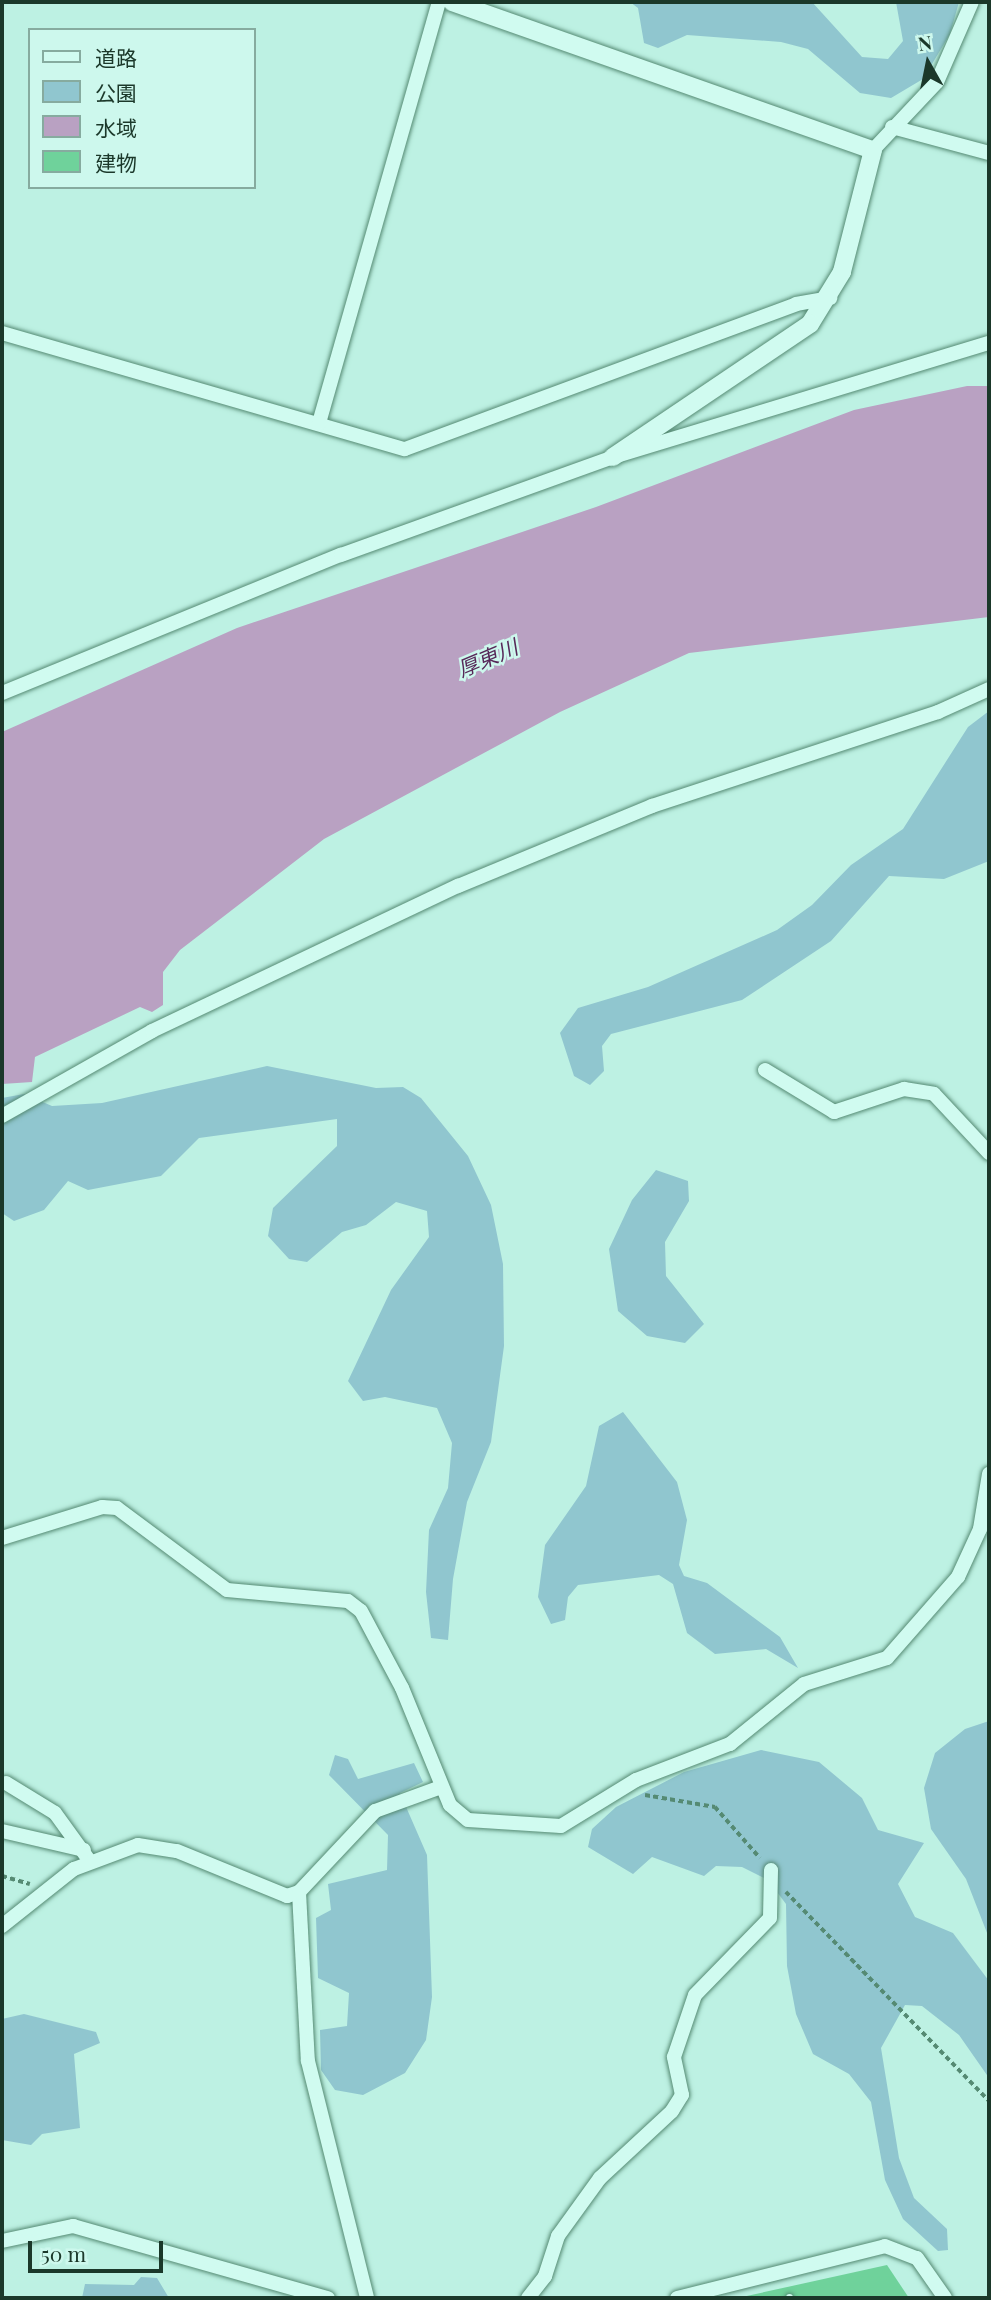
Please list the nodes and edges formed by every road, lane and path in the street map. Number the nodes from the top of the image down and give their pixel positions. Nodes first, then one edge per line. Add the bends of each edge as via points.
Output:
1 (439, 2) edge
2 (452, 2) edge
3 (972, 2) edge
4 (892, 127) junction
5 (873, 150) junction
6 (989, 153) edge
7 (831, 298) junction
8 (2, 333) edge
9 (989, 342) edge
10 (319, 423) junction
11 (612, 457) junction
12 (989, 689) edge
13 (2, 692) edge
14 (765, 1070) dead end
15 (2, 1116) edge
16 (989, 1153) edge
17 (989, 1474) edge
18 (2, 1538) edge
19 (6, 1783) dead end
20 (441, 1787) junction
21 (622, 1791) junction
22 (2, 1830) edge
23 (86, 1855) junction
24 (771, 1870) junction
25 (2, 1876) edge
26 (45, 1892) junction
27 (299, 1892) junction
28 (2, 1926) edge
29 (989, 2101) edge
30 (2, 2241) edge
31 (943, 2297) edge
32 (328, 2298) edge
33 (367, 2298) edge
34 (528, 2298) edge
35 (677, 2298) edge

1 - 10 street
2 - 5 street
3 - 4 street via 936,82
4 - 5 street
4 - 6 street
5 - 7 street
7 - 10 street via 796,304 422,447 405,449
7 - 11 street via 810,324
8 - 10 street
9 - 11 street
11 - 13 street via 341,555
12 - 15 street via 938,712 652,806 458,886 152,1031
14 - 16 street via 834,1112 904,1089 934,1094
17 - 21 street via 980,1528 958,1577 887,1658 804,1684 730,1744
18 - 20 street via 102,1507 117,1508 227,1590 348,1601 362,1611 402,1688
19 - 23 street via 55,1813
20 - 21 street via 468,1820 512,1827 561,1826
20 - 27 street via 375,1811
21 - 24 path via 715,1807
22 - 23 street
23 - 26 street
23 - 27 street via 158,1846 273,1893
24 - 29 path via 795,1906
24 - 34 street via 770,1918 695,1995 674,2057 682,2095 600,2178 558,2236 545,2276
25 - 26 path
26 - 28 street
27 - 33 street via 308,2061
30 - 32 street via 73,2226
31 - 35 street via 916,2258 902,2247 885,2246

